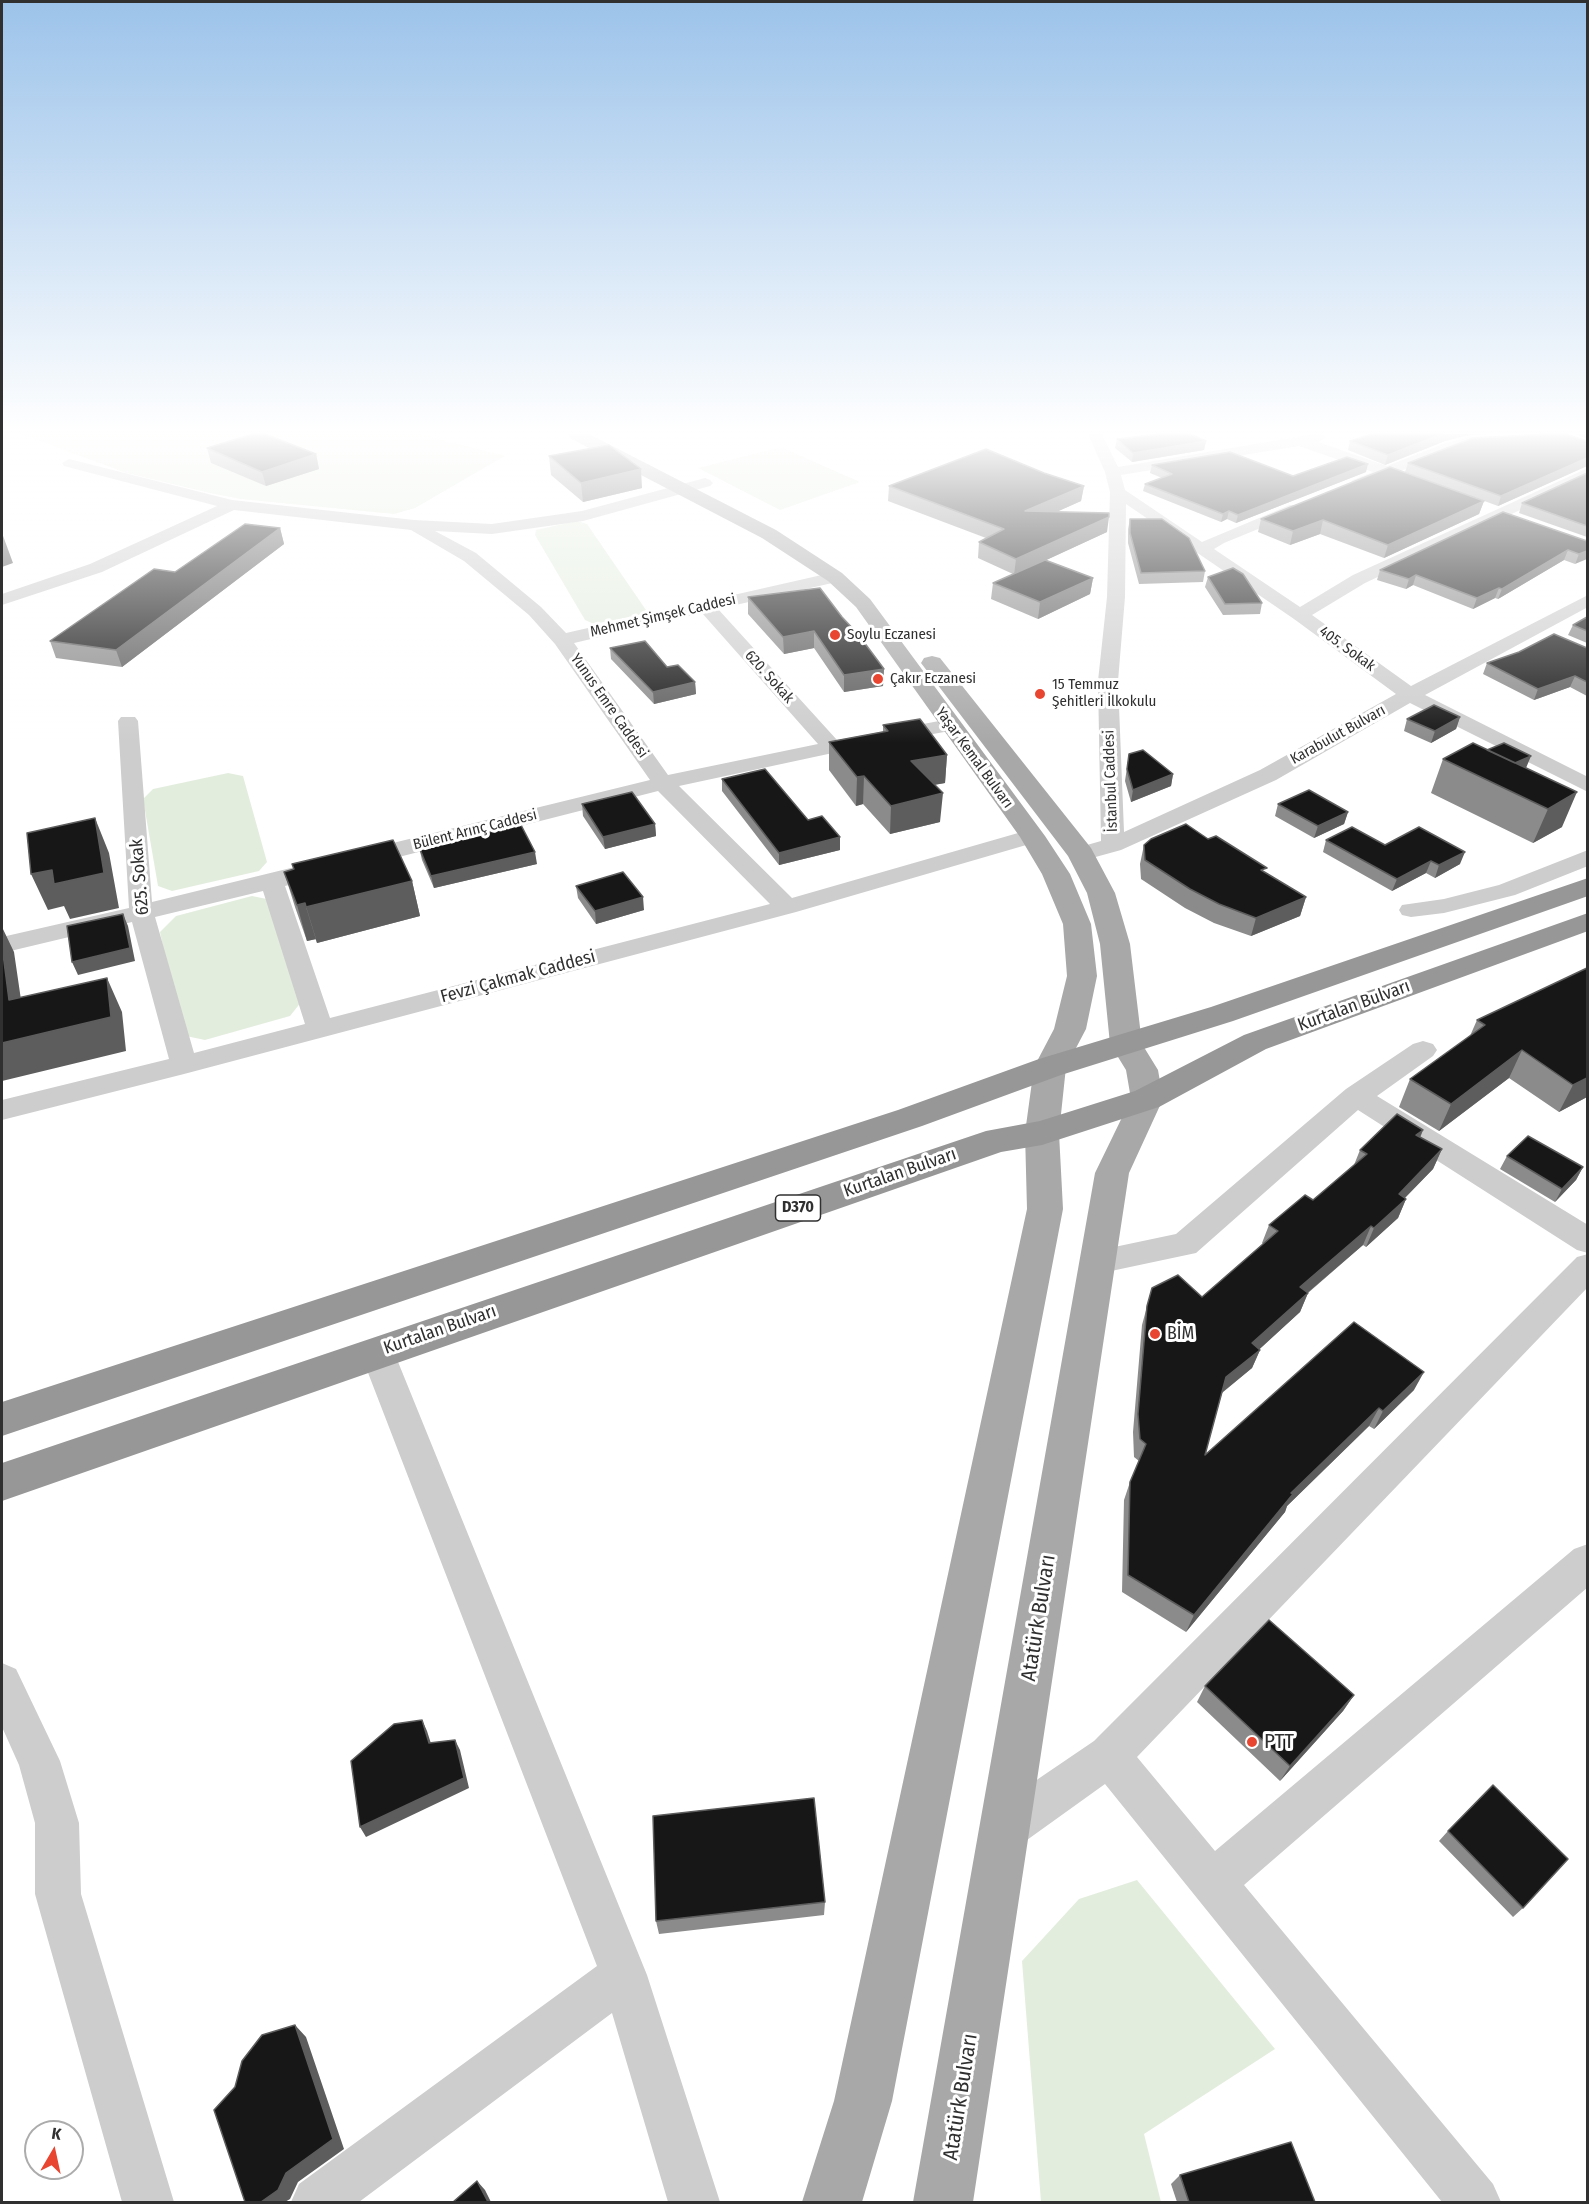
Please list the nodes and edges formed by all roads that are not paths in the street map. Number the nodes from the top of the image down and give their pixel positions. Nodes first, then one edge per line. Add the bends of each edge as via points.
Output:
1 (163, 537) edge
2 (434, 537) edge
3 (773, 537) edge
4 (803, 537) edge
5 (1117, 537) edge
6 (1184, 537) edge
7 (1226, 537) edge
8 (1446, 537) edge
9 (1202, 549) junction
10 (835, 577) junction
11 (2, 600) edge
12 (1587, 600) edge
13 (706, 607) junction
14 (1300, 615) junction
15 (562, 640) junction
16 (1410, 695) junction
17 (128, 720) dead end
18 (950, 726) junction
19 (832, 747) junction
20 (663, 783) junction
21 (1587, 786) edge
22 (1032, 836) junction
23 (1113, 845) junction
24 (1081, 854) junction
25 (1587, 857) edge
26 (272, 882) junction
27 (1587, 886) edge
28 (787, 907) junction
29 (1411, 910) dead end
30 (141, 912) junction
31 (1587, 921) edge
32 (2, 945) edge
33 (320, 1029) junction
34 (1126, 1044) junction
35 (1423, 1050) dead end
36 (184, 1065) junction
37 (1050, 1067) junction
38 (1356, 1096) junction
39 (1147, 1099) junction
40 (2, 1110) edge
41 (1042, 1133) junction
42 (1587, 1241) edge
43 (1097, 1262) junction
44 (1587, 1266) edge
45 (377, 1352) junction
46 (2, 1419) edge
47 (2, 1482) edge
48 (1587, 1562) edge
49 (2, 1683) edge
50 (1109, 1756) junction
51 (1004, 1829) junction
52 (1213, 1882) junction
53 (624, 1975) junction
54 (148, 2202) edge
55 (317, 2202) edge
56 (694, 2202) edge
57 (832, 2202) edge
58 (943, 2202) edge
59 (1475, 2202) edge

1 - 11 street via 96,568
2 - 15 street, Yunus Emre Caddesi via 470,558 535,610
3 - 10 main road, Yaşar Kemal Bulvarı
4 - 24 main road, Yaşar Kemal Bulvarı via 866,576
5 - 23 street, İstanbul Caddesi via 1108,681
6 - 9 street, 405. Sokak
7 - 9 street
8 - 14 street via 1359,579
9 - 14 street, 405. Sokak
10 - 13 street, Mehmet Şimşek Caddesi
10 - 18 main road, Yaşar Kemal Bulvarı via 863,603
12 - 16 street, Karabulut Bulvarı via 1541,633
13 - 15 street, Mehmet Şimşek Caddesi
13 - 19 street, 620. Sokak
14 - 16 street, 405. Sokak
15 - 20 street, Yunus Emre Caddesi
16 - 21 street, 405. Sokak
16 - 23 street, Karabulut Bulvarı via 1268,775
17 - 30 street, 625. Sokak
18 - 19 street, Bülent Arınç Caddesi
18 - 22 main road, Yaşar Kemal Bulvarı
19 - 20 street, Bülent Arınç Caddesi
20 - 26 street, Bülent Arınç Caddesi
20 - 28 street, Yunus Emre Caddesi
22 - 28 street, Fevzi Çakmak Caddesi
22 - 37 main road, Yaşar Kemal Bulvarı via 1056,874 1077,924 1082,976 1070,1029
23 - 24 street, Karabulut Bulvarı
24 - 34 main road, Yaşar Kemal Bulvarı via 1101,894 1115,944
25 - 29 street via 1508,890
26 - 30 street, Bülent Arınç Caddesi
26 - 33 street
27 - 34 highway, Kurtalan Bulvarı
28 - 33 street, Fevzi Çakmak Caddesi
30 - 32 street, Bülent Arınç Caddesi
30 - 36 street, 625. Sokak
31 - 39 highway, Kurtalan Bulvarı / D370 via 1255,1042
33 - 36 street, Fevzi Çakmak Caddesi
34 - 37 highway, Kurtalan Bulvarı
34 - 39 main road via 1142,1070
35 - 38 street
36 - 40 street, Fevzi Çakmak Caddesi
37 - 41 main road
37 - 46 highway, Kurtalan Bulvarı via 910,1118
38 - 42 street
38 - 43 street via 1185,1244
39 - 41 highway, Kurtalan Bulvarı / D370
39 - 43 main road, Atatürk Bulvarı via 1112,1173
41 - 45 highway, Kurtalan Bulvarı / D370 via 998,1140
41 - 57 main road via 1045,1209 863,2101
43 - 51 main road, Atatürk Bulvarı
44 - 50 street
45 - 47 highway, Kurtalan Bulvarı / D370
45 - 53 street
48 - 52 street
49 - 54 street via 39,1761 57,1823 58,1894
50 - 51 street
50 - 52 street
51 - 58 main road, Atatürk Bulvarı
52 - 59 street
53 - 55 street
53 - 56 street

